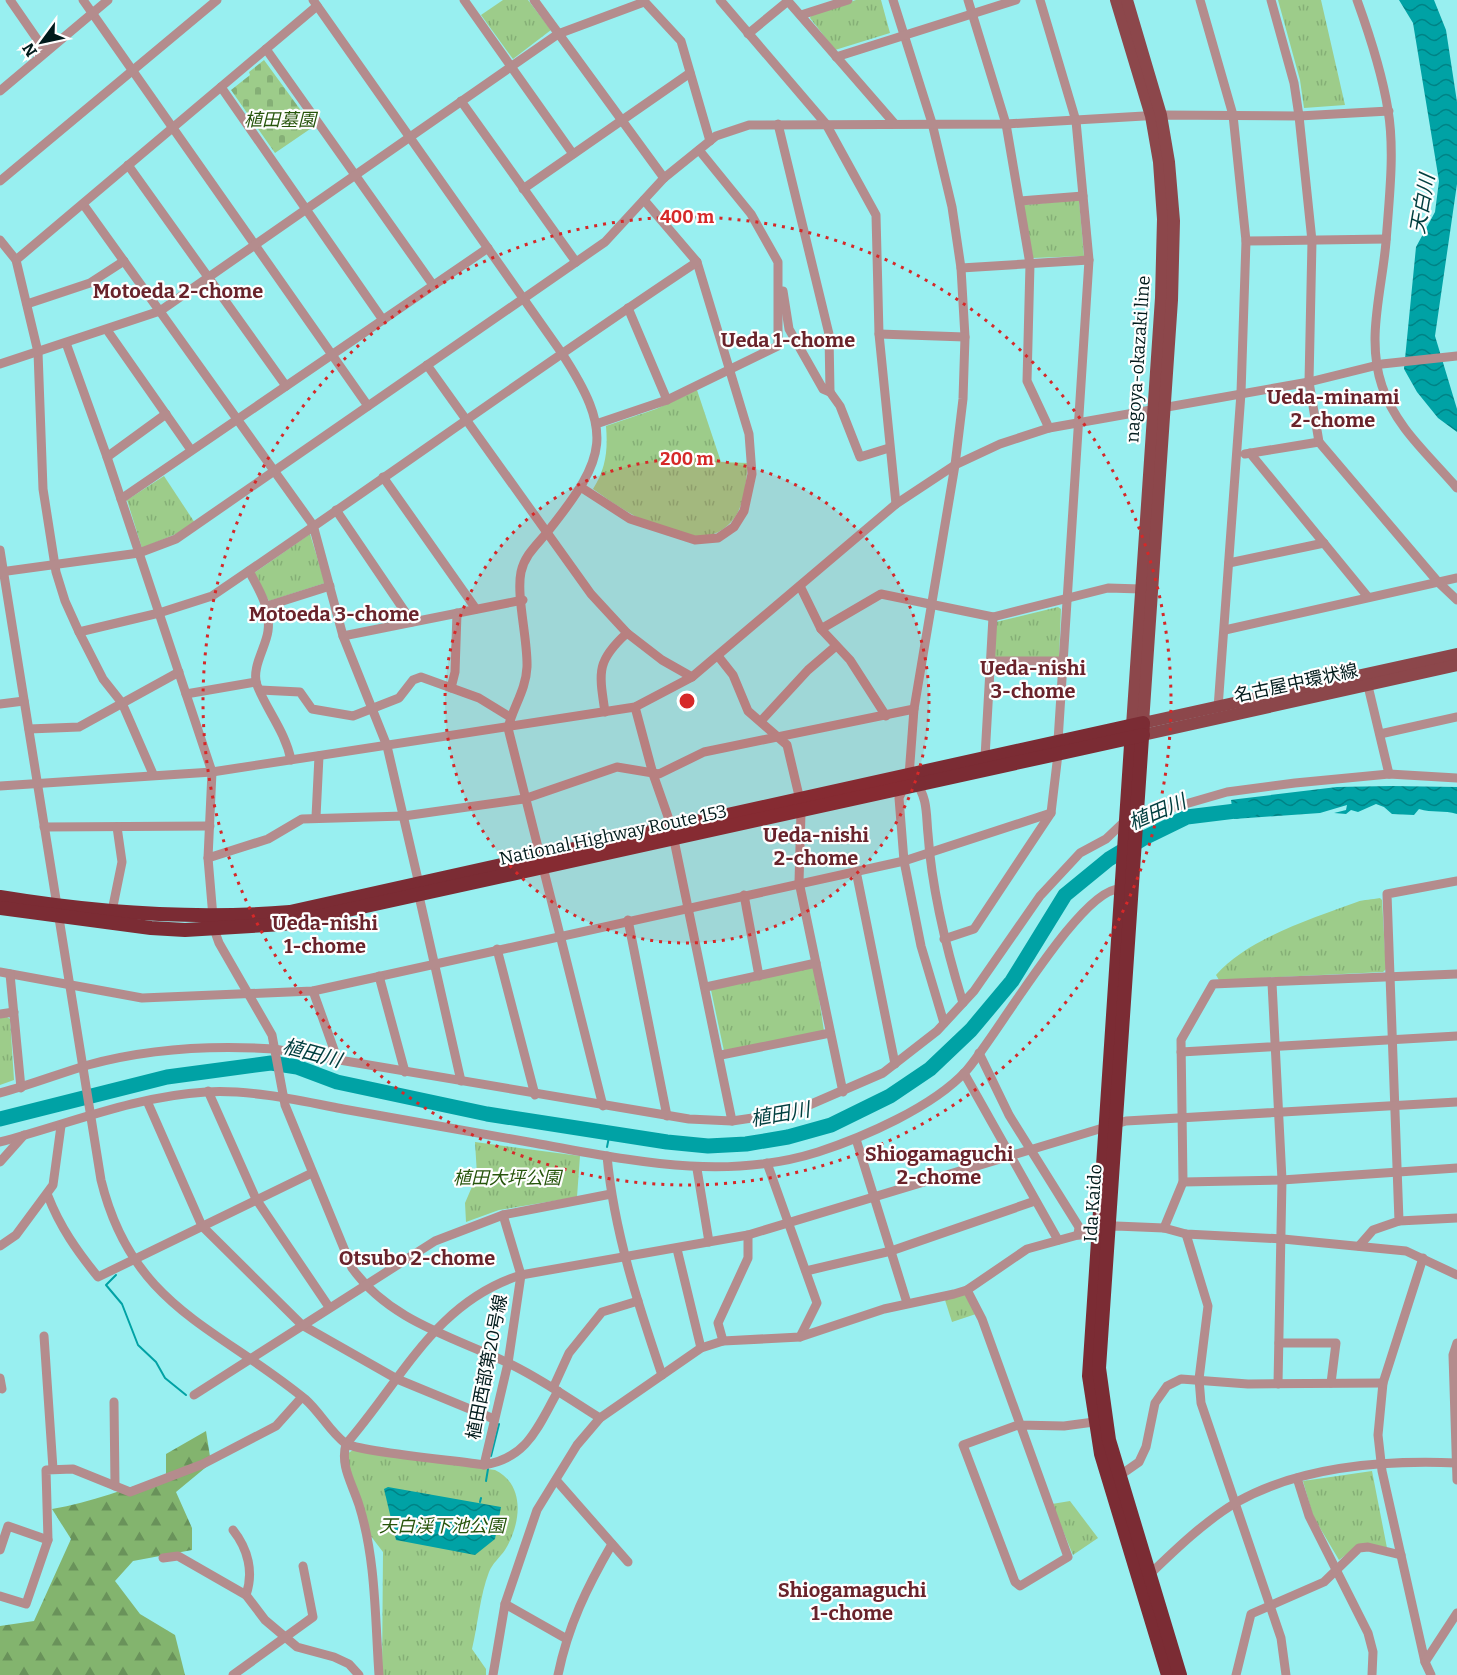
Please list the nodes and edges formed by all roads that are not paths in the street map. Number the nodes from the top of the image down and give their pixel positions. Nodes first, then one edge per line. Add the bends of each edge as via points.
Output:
1 (10, 0) edge
2 (83, 0) edge
3 (108, 0) edge
4 (217, 0) edge
5 (464, 0) edge
6 (534, 0) edge
7 (720, 0) edge
8 (848, 0) edge
9 (893, 0) edge
10 (968, 0) edge
11 (1016, 0) edge
12 (1040, 0) edge
13 (1116, 0) edge
14 (1127, 0) edge
15 (1200, 0) edge
16 (1271, 0) edge
17 (1357, 0) edge
18 (643, 1) edge
19 (788, 1) edge
20 (315, 3) edge
21 (93, 13) junction
22 (973, 14) junction
23 (801, 15) junction
24 (558, 34) junction
25 (748, 34) junction
26 (904, 36) junction
27 (266, 49) junction
28 (46, 52) junction
29 (836, 57) junction
30 (511, 66) junction
31 (132, 70) junction
32 (690, 73) junction
33 (221, 87) junction
34 (0, 90) edge
35 (461, 101) junction
36 (1389, 111) junction
37 (1233, 115) junction
38 (1156, 116) junction
39 (1299, 116) junction
40 (620, 120) junction
41 (1076, 121) junction
42 (894, 123) junction
43 (932, 123) junction
44 (778, 124) junction
45 (826, 124) junction
46 (1006, 124) junction
47 (173, 128) junction
48 (410, 137) junction
49 (710, 141) junction
50 (699, 150) junction
51 (573, 154) junction
52 (128, 165) junction
53 (356, 175) junction
54 (664, 178) junction
55 (0, 181) edge
56 (523, 189) junction
57 (1083, 196) junction
58 (644, 200) junction
59 (1020, 201) junction
60 (83, 204) junction
61 (306, 209) junction
62 (1386, 239) junction
63 (0, 240) edge
64 (1246, 241) junction
65 (1312, 241) junction
66 (255, 245) junction
67 (488, 248) junction
68 (16, 260) junction
69 (1089, 260) junction
70 (124, 261) junction
71 (576, 262) junction
72 (697, 262) junction
73 (778, 262) junction
74 (1030, 264) junction
75 (961, 268) junction
76 (208, 278) junction
77 (433, 285) junction
78 (523, 298) junction
79 (27, 304) junction
80 (628, 308) junction
81 (160, 312) junction
82 (383, 320) junction
83 (106, 330) junction
84 (879, 334) junction
85 (965, 337) junction
86 (66, 343) junction
87 (38, 352) junction
88 (561, 352) junction
89 (332, 355) junction
90 (1457, 356) edge
91 (0, 364) edge
92 (427, 365) junction
93 (1379, 365) junction
94 (729, 369) junction
95 (1309, 382) junction
96 (286, 386) junction
97 (830, 392) junction
98 (1241, 393) junction
99 (667, 400) junction
100 (368, 406) junction
101 (1159, 407) junction
102 (166, 414) junction
103 (237, 419) junction
104 (466, 420) junction
105 (596, 424) junction
106 (1078, 424) junction
107 (1049, 428) junction
108 (1319, 442) junction
109 (889, 448) junction
110 (191, 450) junction
111 (1250, 453) junction
112 (1237, 455) junction
113 (107, 457) junction
114 (956, 465) junction
115 (275, 471) junction
116 (383, 477) junction
117 (1456, 487) edge
118 (582, 488) junction
119 (121, 499) junction
120 (896, 504) junction
121 (336, 510) junction
122 (314, 525) junction
123 (546, 533) junction
124 (1324, 543) junction
125 (0, 550) edge
126 (139, 553) junction
127 (1229, 563) junction
128 (55, 564) junction
129 (249, 571) junction
130 (2, 572) edge
131 (1457, 579) edge
132 (1438, 582) junction
133 (330, 586) junction
134 (800, 586) junction
135 (1141, 589) junction
136 (1368, 597) junction
137 (523, 600) junction
138 (1066, 600) junction
139 (1457, 600) edge
140 (932, 604) junction
141 (267, 606) junction
142 (476, 609) junction
143 (159, 613) junction
144 (457, 613) junction
145 (993, 617) junction
146 (412, 622) junction
147 (821, 629) junction
148 (1225, 630) junction
149 (79, 632) junction
150 (627, 633) junction
151 (343, 636) junction
152 (837, 646) junction
153 (1457, 654) edge
154 (718, 656) junction
155 (991, 661) junction
156 (1063, 661) junction
157 (1457, 665) edge
158 (179, 672) junction
159 (693, 677) junction
160 (258, 686) junction
161 (1368, 686) junction
162 (451, 688) junction
163 (186, 693) junction
164 (24, 701) junction
165 (122, 703) junction
166 (0, 704) edge
167 (635, 707) junction
168 (372, 708) junction
169 (1218, 708) junction
170 (914, 709) junction
171 (605, 712) junction
172 (886, 716) junction
173 (510, 717) junction
174 (1457, 717) edge
175 (761, 722) junction
176 (508, 728) junction
177 (29, 729) junction
178 (1138, 731) junction
179 (1380, 734) junction
180 (775, 735) junction
181 (387, 746) junction
182 (1058, 748) junction
183 (319, 756) junction
184 (985, 758) junction
185 (291, 760) junction
186 (212, 771) junction
187 (153, 774) junction
188 (653, 774) junction
189 (1389, 774) junction
190 (1457, 778) edge
191 (38, 783) junction
192 (910, 783) junction
193 (0, 786) edge
194 (524, 799) junction
195 (801, 806) junction
196 (1051, 813) junction
197 (404, 816) junction
198 (316, 817) junction
199 (210, 826) junction
200 (44, 827) junction
201 (117, 827) junction
202 (1131, 827) junction
203 (673, 834) junction
204 (929, 854) junction
205 (208, 858) junction
206 (904, 861) junction
207 (541, 863) junction
208 (856, 871) junction
209 (1125, 880) junction
210 (1457, 880) edge
211 (799, 882) junction
212 (419, 890) junction
213 (744, 895) junction
214 (0, 897) edge
215 (0, 908) edge
216 (688, 908) junction
217 (57, 911) junction
218 (112, 911) junction
219 (628, 920) junction
220 (214, 923) junction
221 (560, 935) junction
222 (944, 939) junction
223 (496, 949) junction
224 (436, 962) junction
225 (816, 963) junction
226 (0, 972) edge
227 (10, 974) junction
228 (1457, 974) edge
229 (379, 976) junction
230 (759, 976) junction
231 (1391, 976) junction
232 (1272, 983) junction
233 (69, 984) junction
234 (706, 987) junction
235 (313, 991) junction
236 (249, 994) junction
237 (963, 1003) junction
238 (14, 1012) junction
239 (0, 1014) edge
240 (944, 1023) junction
241 (830, 1033) junction
242 (1457, 1036) edge
243 (1393, 1040) junction
244 (1274, 1047) junction
245 (274, 1050) junction
246 (1180, 1052) junction
247 (979, 1053) junction
248 (720, 1055) junction
249 (338, 1061) junction
250 (895, 1064) junction
251 (83, 1069) junction
252 (405, 1072) junction
253 (964, 1073) junction
254 (461, 1081) junction
255 (21, 1088) junction
256 (208, 1091) junction
257 (843, 1092) junction
258 (0, 1093) edge
259 (535, 1095) junction
260 (284, 1096) junction
261 (147, 1101) junction
262 (1457, 1102) edge
263 (603, 1106) junction
264 (1395, 1106) junction
265 (90, 1112) junction
266 (1277, 1112) junction
267 (667, 1116) junction
268 (1182, 1118) junction
269 (732, 1121) junction
270 (1110, 1125) junction
271 (61, 1126) junction
272 (24, 1135) junction
273 (856, 1139) junction
274 (0, 1142) edge
275 (1029, 1148) junction
276 (1009, 1155) junction
277 (607, 1156) junction
278 (0, 1162) edge
279 (767, 1163) junction
280 (1457, 1168) edge
281 (697, 1169) junction
282 (1397, 1172) junction
283 (312, 1173) junction
284 (1282, 1180) junction
285 (1183, 1182) junction
286 (610, 1194) junction
287 (48, 1196) junction
288 (874, 1197) junction
289 (256, 1199) junction
290 (1035, 1201) junction
291 (503, 1215) junction
292 (1457, 1218) edge
293 (1399, 1221) junction
294 (789, 1224) junction
295 (202, 1226) junction
296 (1109, 1227) junction
297 (1164, 1228) junction
298 (1186, 1234) junction
299 (748, 1235) junction
300 (1078, 1235) junction
301 (1097, 1235) junction
302 (1283, 1239) junction
303 (1058, 1240) junction
304 (709, 1242) junction
305 (0, 1246) edge
306 (1359, 1246) junction
307 (677, 1249) junction
308 (891, 1251) junction
309 (625, 1257) junction
310 (1423, 1258) junction
311 (135, 1260) junction
312 (806, 1271) junction
313 (521, 1275) junction
314 (1457, 1275) edge
315 (364, 1286) junction
316 (967, 1290) junction
317 (638, 1301) junction
318 (907, 1303) junction
319 (329, 1307) junction
320 (302, 1325) junction
321 (434, 1331) junction
322 (44, 1336) dead end
323 (800, 1337) junction
324 (723, 1341) junction
325 (1280, 1343) junction
326 (1457, 1343) edge
327 (701, 1348) junction
328 (249, 1360) junction
329 (508, 1363) junction
330 (663, 1375) junction
331 (0, 1378) edge
332 (397, 1379) junction
333 (1199, 1379) junction
334 (1331, 1383) junction
335 (1383, 1383) junction
336 (1278, 1384) junction
337 (2, 1389) dead end
338 (555, 1390) junction
339 (194, 1395) dead end
340 (302, 1397) junction
341 (114, 1401) dead end
342 (600, 1418) junction
343 (494, 1419) junction
344 (1094, 1422) junction
345 (1018, 1425) junction
346 (346, 1444) junction
347 (1456, 1462) edge
348 (484, 1464) junction
349 (1382, 1465) junction
350 (53, 1469) junction
351 (1119, 1476) junction
352 (1297, 1478) junction
353 (556, 1480) junction
354 (1457, 1480) edge
355 (115, 1486) junction
356 (1235, 1503) junction
357 (233, 1530) dead end
358 (48, 1540) junction
359 (612, 1544) junction
360 (0, 1550) edge
361 (1401, 1555) junction
362 (163, 1558) dead end
363 (628, 1562) dead end
364 (303, 1566) dead end
365 (1335, 1570) junction
366 (1149, 1575) junction
367 (246, 1595) junction
368 (0, 1596) edge
369 (505, 1604) junction
370 (1269, 1606) junction
371 (1457, 1613) edge
372 (283, 1637) junction
373 (565, 1638) junction
374 (1425, 1662) junction
375 (233, 1675) edge
376 (359, 1675) edge
377 (379, 1675) edge
378 (493, 1675) edge
379 (558, 1675) edge
380 (1168, 1675) edge
381 (1180, 1675) edge
382 (1236, 1675) edge
383 (1286, 1675) edge
384 (1372, 1675) edge
385 (1431, 1675) edge

1 - 28 street
2 - 21 street
3 - 21 street
4 - 31 street
5 - 30 street
6 - 24 street
7 - 25 street
8 - 23 street
9 - 26 street
10 - 22 street
11 - 22 street
12 - 41 street
13 - 38 main road, nagoya-okazaki line
14 - 38 main road, nagoya-okazaki line
15 - 37 street
16 - 39 street
17 - 36 street via 1373,44
18 - 24 street
18 - 32 street via 681,41
19 - 23 street
19 - 25 street
20 - 27 street
20 - 48 street
21 - 28 street
21 - 31 street
22 - 26 street
22 - 46 street
23 - 29 street
24 - 30 street
24 - 40 street
25 - 45 street
26 - 29 street
26 - 43 street
27 - 33 street
27 - 53 street
28 - 34 street
29 - 42 street
30 - 35 street
30 - 51 street
31 - 47 street
31 - 55 street
32 - 40 street
32 - 49 street
33 - 47 street
33 - 61 street
35 - 48 street
35 - 56 street
36 - 39 street
36 - 62 street
37 - 38 street
37 - 39 street
37 - 64 street
38 - 41 street
38 - 101 main road, nagoya-okazaki line via 1169,162 1174,221
39 - 65 street
40 - 51 street
40 - 54 street
41 - 46 street
41 - 57 street
42 - 43 street
42 - 45 street
43 - 46 street
43 - 75 street
44 - 45 street
44 - 49 street via 749,124
44 - 97 street via 829,333
45 - 84 street via 876,215
46 - 59 street
47 - 52 street
47 - 66 street
48 - 53 street
48 - 67 street
49 - 50 street
50 - 54 street
50 - 73 street via 751,214
51 - 56 street
52 - 60 street
52 - 76 street
53 - 61 street
53 - 77 street
54 - 58 street
56 - 71 street
57 - 59 street
57 - 69 street
58 - 71 street via 623,226
58 - 72 street
59 - 74 street
60 - 68 street
60 - 70 street
61 - 66 street
61 - 82 street
62 - 65 street
62 - 93 street via 1374,339
63 - 68 street
64 - 65 street
64 - 98 street
65 - 95 street
66 - 76 street
66 - 89 street
67 - 77 street
67 - 78 street
68 - 79 street
69 - 74 street
69 - 106 street
70 - 79 street via 90,284
70 - 81 street
71 - 78 street
72 - 80 street
72 - 94 street
73 - 94 street via 778,346
73 - 97 street via 789,329 823,389
74 - 75 street
74 - 107 street via 1027,381
75 - 85 street
76 - 81 street
76 - 96 street
77 - 82 street
78 - 88 street
78 - 92 street
79 - 87 street
80 - 88 street
80 - 99 street
81 - 83 street
81 - 103 street
82 - 89 street
83 - 86 street
83 - 102 street
84 - 85 street
84 - 109 street
85 - 114 street
86 - 87 street
86 - 113 street
87 - 91 street
87 - 128 street via 44,489
88 - 104 street
88 - 105 street via 585,389
89 - 96 street
89 - 100 street
90 - 93 street
92 - 100 street
92 - 104 street
93 - 95 street
93 - 117 street via 1393,411 1409,436
94 - 99 street
94 - 118 street via 749,434 752,474 744,511 734,527 718,538 695,540 630,519
95 - 98 street
95 - 108 street
96 - 103 street
97 - 109 street via 840,406 860,457
98 - 101 street
98 - 112 street
99 - 105 street
100 - 115 street
101 - 106 street
101 - 135 main road, nagoya-okazaki line
101 - 178 main road, nagoya-okazaki line
102 - 110 street
102 - 113 street
103 - 110 street
103 - 115 street
104 - 116 street
104 - 123 street
105 - 118 street via 595,457
106 - 107 street
106 - 138 street
107 - 114 street via 1000,444
108 - 111 street
108 - 132 street
109 - 120 street
110 - 119 street
111 - 112 street
111 - 124 street
112 - 127 street
113 - 119 street
114 - 120 street
114 - 140 street
115 - 122 street
115 - 126 street via 177,539
116 - 121 street
116 - 142 street
118 - 123 street
119 - 126 street
120 - 134 street
121 - 122 street
121 - 146 street
122 - 129 street
122 - 133 street
123 - 137 street via 528,554 521,571
123 - 150 street via 591,594
124 - 127 street
124 - 136 street
125 - 130 street
126 - 128 street
126 - 143 street
127 - 148 street
128 - 130 street
128 - 149 street
129 - 141 street
129 - 143 street via 212,596
130 - 164 street
131 - 132 street
132 - 136 street
132 - 139 street
133 - 141 street
133 - 151 street
134 - 147 street
134 - 154 street
135 - 138 street via 1108,588
135 - 178 main road, nagoya-okazaki line
136 - 148 street
137 - 142 street
137 - 173 street via 525,686
138 - 145 street
138 - 156 street
140 - 145 street
140 - 147 street via 880,594
140 - 170 street
141 - 160 street via 268,632 260,654
142 - 144 street
143 - 149 street
143 - 158 street
144 - 146 street
144 - 162 street
145 - 155 street
146 - 151 street
147 - 152 street
148 - 169 street
149 - 165 street via 103,679
150 - 159 street via 662,660
150 - 171 street via 607,651 600,679
151 - 168 street
152 - 172 street
152 - 175 street via 808,670
153 - 169 main road, 名古屋中環状線
154 - 159 street
154 - 175 street via 733,675 748,711
155 - 156 street
155 - 184 street
156 - 182 street
157 - 161 main road, 名古屋中環状線
158 - 163 street
158 - 165 street
159 - 167 street
160 - 163 street
160 - 168 street via 300,692 312,709 353,716
160 - 185 street via 287,740
161 - 178 main road, 名古屋中環状線
161 - 179 street
162 - 168 street via 421,677 412,680 399,698
162 - 173 street via 479,698
163 - 186 street
164 - 166 street
164 - 177 street
165 - 177 street via 79,728
165 - 187 street
167 - 171 street
167 - 188 street
168 - 181 street
169 - 178 main road, 名古屋中環状線
170 - 172 street
170 - 192 street
171 - 176 street
172 - 180 street
173 - 176 street
174 - 179 street
175 - 180 street
176 - 181 street
176 - 194 street
177 - 191 street
178 - 182 highway, National Highway Route 153
178 - 202 highway, Ida Kaido
179 - 189 street
180 - 188 street via 704,752
180 - 195 street via 788,745
181 - 183 street
181 - 197 street
182 - 184 highway, National Highway Route 153
182 - 192 highway, National Highway Route 153
182 - 196 street
183 - 185 street
183 - 198 street
184 - 192 highway, National Highway Route 153
185 - 186 street
186 - 187 street
186 - 199 street
187 - 191 street
188 - 194 street via 617,767
188 - 203 street
189 - 190 street
189 - 202 street via 1227,792
191 - 193 street
191 - 200 street
192 - 195 highway, National Highway Route 153
192 - 204 street via 925,795
192 - 206 street via 899,798
194 - 197 street
194 - 207 street
195 - 203 highway, National Highway Route 153
195 - 211 street
196 - 204 street
196 - 222 street via 974,929
197 - 198 street
197 - 212 street
198 - 205 street via 302,819 268,839
199 - 201 street
199 - 205 street
200 - 201 street
200 - 217 street
201 - 218 street via 122,862
202 - 209 highway, Ida Kaido
202 - 237 street via 1080,853 1040,896
203 - 207 highway, National Highway Route 153
203 - 216 street
204 - 206 street
204 - 222 street
205 - 220 street
206 - 208 street
206 - 240 street via 921,946
207 - 212 highway, National Highway Route 153
207 - 221 street
208 - 211 street
208 - 250 street
209 - 247 street via 1097,897 1068,930
209 - 270 highway, Ida Kaido
209 - 270 highway, Ida Kaido
210 - 231 street via 1386,894
211 - 213 street
211 - 225 street
212 - 220 highway, National Highway Route 153 via 284,924
212 - 224 street
213 - 216 street
213 - 230 street
214 - 217 highway, National Highway Route 153
215 - 217 highway, National Highway Route 153
216 - 219 street
216 - 234 street
217 - 218 highway, National Highway Route 153
217 - 220 highway, National Highway Route 153 via 151,928
217 - 233 street
218 - 220 highway, National Highway Route 153
219 - 221 street
219 - 267 street
220 - 236 street via 219,943
221 - 223 street
221 - 263 street
222 - 237 street
223 - 224 street
223 - 259 street
224 - 229 street
224 - 254 street
225 - 230 street
225 - 241 street
226 - 227 street
227 - 233 street
227 - 238 street
228 - 231 street
229 - 235 street
229 - 252 street
230 - 234 street
231 - 232 street
231 - 243 street
232 - 244 street
232 - 246 street via 1214,984 1181,1040
233 - 236 street via 142,998
233 - 251 street
234 - 248 street
235 - 236 street
235 - 249 street
236 - 245 street via 272,1035
237 - 240 street
238 - 239 street
238 - 255 street
240 - 250 street
241 - 248 street
241 - 257 street
242 - 243 street
243 - 244 street
243 - 264 street
244 - 246 street
244 - 266 street
245 - 249 street
245 - 251 street via 180,1048
245 - 260 street
246 - 268 street
247 - 253 street
247 - 275 street
248 - 269 street
249 - 252 street
250 - 257 street
251 - 255 street
251 - 265 street
252 - 254 street
253 - 273 street via 912,1110
253 - 276 street
254 - 259 street
255 - 258 street
256 - 260 street
256 - 261 street
256 - 289 street
257 - 269 street via 793,1112
259 - 263 street
260 - 277 street
260 - 283 street
261 - 265 street
261 - 295 street
262 - 264 street
263 - 267 street
264 - 266 street
264 - 282 street
265 - 271 street
265 - 311 street via 107,1204
266 - 268 street
266 - 284 street
267 - 269 street
268 - 270 street
268 - 285 street
270 - 275 street
270 - 296 highway, Ida Kaido
270 - 301 highway, Ida Kaido
271 - 272 street
271 - 287 street via 54,1185
272 - 274 street
272 - 278 street
273 - 279 street
273 - 288 street
275 - 276 street
275 - 300 street via 1079,1227
276 - 288 street
276 - 290 street
277 - 281 street
277 - 286 street
279 - 281 street
279 - 294 street
280 - 282 street
281 - 304 street
282 - 284 street
282 - 293 street
283 - 289 street
283 - 315 street via 352,1268
284 - 285 street
284 - 302 street
285 - 297 street
286 - 291 street
286 - 309 street
287 - 305 street via 16,1235
287 - 311 street via 59,1223 98,1277
288 - 294 street
288 - 308 street
289 - 295 street
289 - 319 street
290 - 303 street
290 - 308 street
291 - 313 street
291 - 315 street via 435,1241
292 - 293 street
293 - 306 street via 1373,1230
294 - 299 street
294 - 312 street
295 - 311 street
295 - 320 street
296 - 297 street
296 - 301 street
296 - 351 highway, Ida Kaido via 1099,1368 1104,1415
297 - 298 street
298 - 302 street
298 - 333 street via 1208,1306
299 - 304 street
299 - 324 street via 748,1258 718,1323
300 - 301 street
300 - 303 street
301 - 344 highway, Ida Kaido via 1089,1376
302 - 306 street
302 - 325 street
303 - 316 street via 1027,1249
304 - 307 street
306 - 310 street via 1406,1251
307 - 309 street
307 - 327 street
308 - 312 street
308 - 318 street
309 - 313 street
309 - 317 street
310 - 314 street
310 - 335 street
311 - 328 street via 152,1285 180,1310
312 - 323 street via 817,1303
313 - 321 street via 470,1298
313 - 329 street, 植田西部第20号線
315 - 319 street
315 - 321 street via 390,1308
316 - 318 street
316 - 345 street via 982,1320
317 - 330 street
317 - 338 street via 602,1312 569,1353
318 - 323 street
319 - 320 street
320 - 328 street
320 - 332 street
321 - 329 street
321 - 332 street
322 - 350 street
323 - 324 street
324 - 327 street
325 - 334 street via 1336,1343
325 - 336 street
326 - 347 street
327 - 330 street
328 - 339 street
328 - 340 street
329 - 338 street
329 - 343 street, 植田西部第20号線
330 - 342 street
331 - 337 street
332 - 343 street
332 - 346 street
333 - 336 street
333 - 351 street via 1181,1379 1167,1386 1155,1403 1139,1462
333 - 356 street via 1201,1403
334 - 335 street
334 - 336 street
335 - 349 street via 1378,1435
338 - 342 street
338 - 348 street via 525,1448 501,1462
340 - 346 street
340 - 355 street via 276,1426 203,1464 130,1492
341 - 355 street
342 - 353 street via 577,1445
343 - 348 street, 植田西部第20号線
344 - 345 street
344 - 380 highway, Ida Kaido
345 - 345 street via 963,1445 1015,1582 1020,1586 1068,1557
346 - 348 street
346 - 377 street via 342,1459 370,1550
347 - 349 street
347 - 354 street
349 - 352 street
349 - 361 street
350 - 355 street via 73,1469
350 - 358 street via 46,1470
351 - 366 highway, Ida Kaido
352 - 356 street
352 - 365 street via 1309,1516
353 - 359 street
353 - 369 street via 537,1510
356 - 366 street
356 - 370 street
357 - 367 street via 243,1542 248,1561 251,1581
358 - 360 street via 8,1526
358 - 368 street via 26,1604
359 - 363 street
359 - 373 street via 589,1583
361 - 365 street via 1359,1548
361 - 374 street
362 - 367 street via 178,1556
364 - 372 street via 313,1617
365 - 370 street via 1324,1582
365 - 384 street via 1368,1633 1373,1652
366 - 381 highway, Ida Kaido
367 - 372 street via 264,1620
369 - 373 street
369 - 378 street
370 - 382 street via 1251,1614
370 - 383 street via 1281,1638
371 - 374 street
372 - 375 street
372 - 376 street via 297,1647 349,1664
373 - 379 street
374 - 385 street

